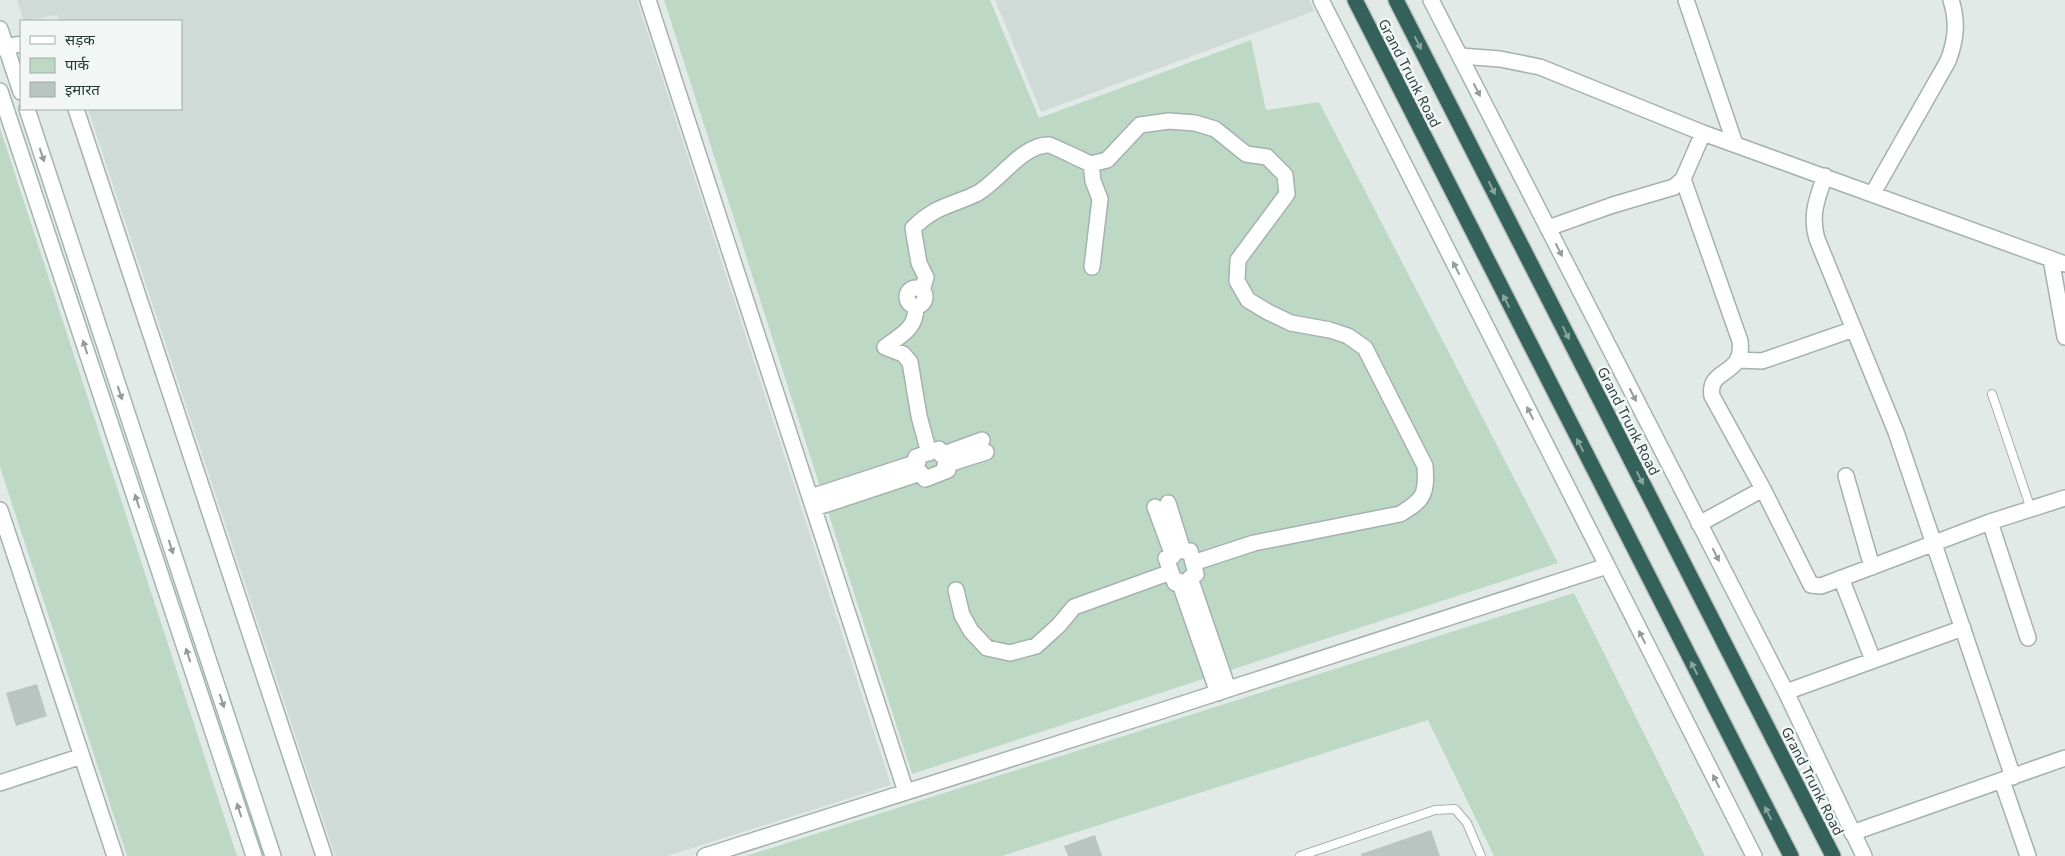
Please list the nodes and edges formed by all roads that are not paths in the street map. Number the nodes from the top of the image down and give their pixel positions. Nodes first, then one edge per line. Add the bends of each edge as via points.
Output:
1 (648, 0) edge
2 (1321, 0) edge
3 (1355, 0) edge
4 (1396, 0) edge
5 (1431, 0) edge
6 (1702, 0) edge
7 (1951, 0) edge
8 (1687, 3) edge
9 (0, 28) edge
10 (9, 46) edge
11 (1460, 56) junction
12 (20, 88) edge
13 (0, 91) edge
14 (27, 110) edge
15 (76, 110) edge
16 (1703, 133) junction
17 (1735, 144) junction
18 (1091, 164) junction
19 (1824, 176) junction
20 (1683, 179) junction
21 (1873, 193) junction
22 (1548, 228) junction
23 (2050, 259) junction
24 (2065, 264) edge
25 (1092, 267) dead end
26 (1854, 329) junction
27 (2065, 337) edge
28 (1739, 360) junction
29 (1992, 394) dead end
30 (929, 453) junction
31 (1846, 476) dead end
32 (1763, 489) junction
33 (2065, 498) edge
34 (813, 503) junction
35 (2032, 509) junction
36 (0, 510) edge
37 (1990, 522) junction
38 (1700, 524) junction
39 (1934, 544) junction
40 (1193, 563) junction
41 (1607, 566) junction
42 (1872, 567) junction
43 (1171, 572) junction
44 (1841, 578) junction
45 (956, 590) dead end
46 (1963, 628) junction
47 (2028, 638) dead end
48 (1873, 660) junction
49 (1223, 691) junction
50 (1786, 692) junction
51 (82, 756) junction
52 (2065, 758) edge
53 (2007, 779) junction
54 (0, 783) edge
55 (906, 792) junction
56 (1852, 833) junction
57 (730, 852) edge
58 (115, 856) edge
59 (254, 856) edge
60 (273, 856) edge
61 (324, 856) edge
62 (705, 856) edge
63 (1300, 856) edge
64 (1481, 856) edge
65 (1754, 856) edge
66 (1791, 856) edge
67 (1833, 856) edge
68 (1864, 856) edge
69 (2028, 856) edge

1 - 34 street
41 -> 2 street
66 -> 3 highway, Grand Trunk Road
4 -> 67 highway, Grand Trunk Road
5 - 11 street
6 - 8 street
7 - 21 street via 1956,26 1955,44
8 - 17 street
9 - 10 street
10 - 12 street
11 - 16 street via 1540,67
11 -> 22 street
59 -> 13 street
14 -> 60 street
15 - 61 street
16 - 17 street
16 - 20 street
17 - 19 street
18 - 25 street via 1100,199
18 - 30 street via 1050,145 1034,149 990,185 928,213 913,228 919,263 926,277 924,287 911,286 924,293 925,299 916,307 916,318 907,331 885,347 903,354 910,362
18 - 40 street via 1107,160 1140,125 1169,121 1215,129 1246,154 1267,157 1285,175 1287,194 1238,260 1237,281 1248,300 1268,312 1291,323 1348,336 1365,348 1425,466 1427,486 1419,503 1400,514 1254,544
19 - 21 street
19 - 26 street via 1813,211 1813,225
20 - 22 street via 1662,192
20 - 28 street via 1740,341 1742,351
21 - 23 street
22 -> 38 street
23 - 24 street
23 - 27 street
26 - 28 street via 1762,361
26 - 39 street via 1896,432
28 - 32 street via 1713,381 1710,388
29 - 35 lane
30 - 34 street via 916,457 918,462
30 - 34 street via 939,449 941,455 984,446 945,465 948,470 924,479 921,473
31 - 42 street
32 - 38 street
32 - 44 street via 1811,585 1821,586
33 - 35 street
34 - 55 street
35 - 37 street
36 - 51 street
37 - 39 street
37 - 47 street
38 -> 50 street
39 - 42 street
39 - 46 street
40 - 43 street via 1190,552 1183,551 1162,505 1173,556 1166,558
40 - 49 street via 1196,574 1190,578
41 - 49 street
65 -> 41 street
42 - 44 street
43 - 45 street via 1074,607 1036,646 1010,653 987,648 971,631 962,615
43 - 49 street via 1175,583 1179,581
44 - 48 street
46 - 48 street
46 - 53 street
48 - 50 street
49 - 55 street
50 - 56 street
51 - 54 street
51 - 58 street
52 - 53 street
53 - 56 street
53 - 69 street
55 - 57 street
56 - 68 street
57 - 62 street
63 - 64 lane via 1435,810 1455,809 1467,823

